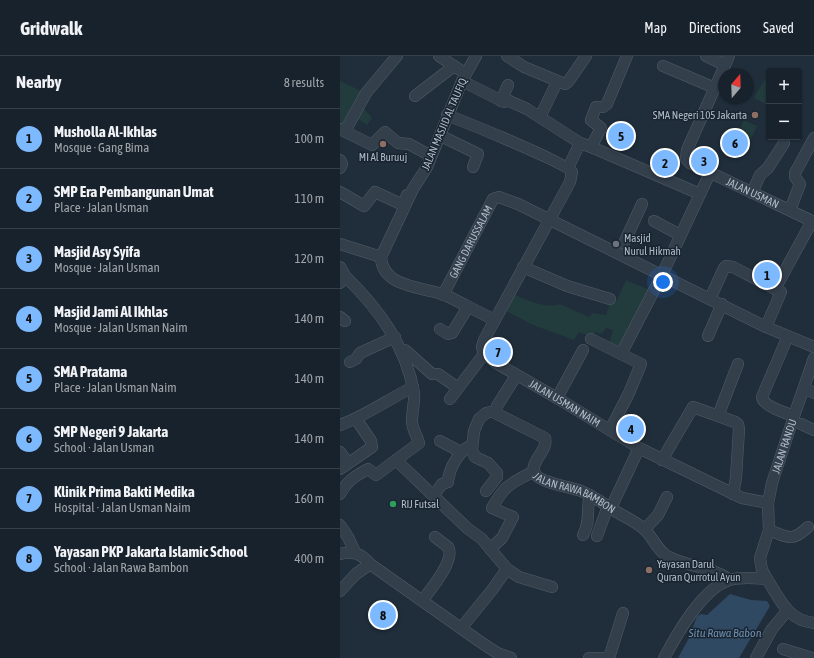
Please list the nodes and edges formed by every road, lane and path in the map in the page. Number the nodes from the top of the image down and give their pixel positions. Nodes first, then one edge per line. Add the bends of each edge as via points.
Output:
1 (397, 56) edge
2 (439, 56) edge
3 (476, 56) edge
4 (507, 56) edge
5 (586, 56) edge
6 (627, 56) edge
7 (706, 56) edge
8 (727, 60) edge
9 (454, 66) junction
10 (663, 66) dead end
11 (464, 78) junction
12 (557, 82) junction
13 (508, 85) dead end
14 (715, 88) junction
15 (414, 96) dead end
16 (501, 101) junction
17 (447, 115) junction
18 (540, 117) junction
19 (342, 130) edge
20 (441, 136) junction
21 (814, 138) edge
22 (580, 143) junction
23 (784, 144) dead end
24 (591, 148) junction
25 (429, 159) junction
26 (340, 160) edge
27 (473, 167) dead end
28 (340, 168) edge
29 (568, 168) junction
30 (710, 173) junction
31 (340, 192) edge
32 (752, 193) junction
33 (700, 194) junction
34 (642, 204) dead end
35 (790, 210) junction
36 (548, 220) junction
37 (654, 222) dead end
38 (813, 222) edge
39 (680, 235) junction
40 (340, 244) edge
41 (621, 250) junction
42 (382, 257) junction
43 (523, 267) junction
44 (342, 275) edge
45 (662, 275) junction
46 (775, 288) junction
47 (443, 295) junction
48 (610, 299) dead end
49 (710, 299) junction
50 (722, 304) junction
51 (468, 307) junction
52 (495, 320) junction
53 (766, 327) junction
54 (440, 329) dead end
55 (708, 336) dead end
56 (788, 336) junction
57 (395, 337) junction
58 (591, 340) dead end
59 (814, 347) edge
60 (405, 350) dead end
61 (583, 350) dead end
62 (484, 354) junction
63 (621, 354) junction
64 (814, 358) edge
65 (350, 362) dead end
66 (738, 364) dead end
67 (516, 376) junction
68 (413, 387) junction
69 (458, 388) junction
70 (557, 398) junction
71 (450, 399) dead end
72 (495, 411) junction
73 (718, 416) junction
74 (356, 419) junction
75 (798, 420) junction
76 (340, 425) edge
77 (610, 430) junction
78 (814, 430) edge
79 (440, 441) dead end
80 (472, 444) junction
81 (639, 448) junction
82 (340, 452) edge
83 (461, 452) junction
84 (396, 460) junction
85 (662, 460) junction
86 (348, 463) edge
87 (368, 468) junction
88 (534, 471) junction
89 (486, 491) dead end
90 (340, 494) edge
91 (733, 494) junction
92 (434, 495) junction
93 (590, 495) junction
94 (667, 498) dead end
95 (768, 503) junction
96 (610, 507) junction
97 (340, 525) edge
98 (808, 527) dead end
99 (644, 529) junction
100 (769, 530) junction
101 (583, 535) dead end
102 (598, 536) dead end
103 (435, 537) dead end
104 (490, 550) junction
105 (355, 552) junction
106 (340, 554) edge
107 (370, 564) junction
108 (507, 569) junction
109 (766, 579) junction
110 (730, 580) junction
111 (552, 587) dead end
112 (340, 591) edge
113 (422, 601) junction
114 (787, 611) junction
115 (623, 613) dead end
116 (814, 623) edge
117 (462, 628) junction
118 (783, 649) dead end
119 (814, 649) edge
120 (511, 658) edge
121 (589, 658) edge
122 (606, 658) edge
123 (609, 658) edge
124 (664, 658) edge
125 (756, 658) edge
126 (812, 658) edge

1 - 19 street via 366,93
2 - 9 street
3 - 11 street, JALAN MASJID AL TAUFIQ
4 - 12 street via 524,68
5 - 12 street via 568,82
6 - 24 street via 607,104 593,110 591,120 601,128
7 - 8 street
8 - 14 street, JALAN USMAN
9 - 11 street
9 - 15 street
10 - 14 street
11 - 16 street
11 - 17 street, JALAN MASJID AL TAUFIQ
12 - 18 street
13 - 16 street
14 - 30 street, JALAN USMAN via 686,154 686,159 690,163
16 - 18 street via 514,102
17 - 20 street, JALAN MASJID AL TAUFIQ
17 - 29 street
18 - 22 street
19 - 25 street via 372,145 385,132 398,143 407,144
20 - 25 street, JALAN MASJID AL TAUFIQ
20 - 27 street via 478,154
21 - 35 street via 795,173 800,184
22 - 24 street
22 - 29 street
23 - 32 street via 768,168 760,175
24 - 33 street
25 - 31 street via 410,188 403,205 376,192 364,206
25 - 42 street, JALAN MASJID AL TAUFIQ
26 - 28 street
29 - 36 street via 572,170 572,176
30 - 32 street, JALAN USMAN
30 - 33 street
32 - 35 street, JALAN USMAN
33 - 39 street
34 - 41 street
35 - 38 street, JALAN USMAN
36 - 41 street
36 - 43 street
36 - 47 street, GANG DARUSSALAM via 518,204 496,197
37 - 39 street
38 - 46 street
39 - 45 street
40 - 42 street
41 - 45 street
42 - 47 street via 383,268 399,281 414,288
43 - 48 street via 567,286
43 - 52 street
44 - 57 street via 380,314
45 - 49 street
45 - 63 street
46 - 49 street via 726,266
46 - 53 street via 781,292
47 - 51 street
49 - 50 street
50 - 53 street
50 - 55 street
51 - 52 street
51 - 54 street via 452,333 448,334
52 - 62 street via 483,344
53 - 56 street
56 - 59 street
56 - 75 street, JALAN RANDU via 762,400
57 - 65 street via 360,353
57 - 68 street
58 - 63 street
60 - 69 street via 432,374 438,374
61 - 70 street
62 - 67 street, JALAN USMAN NAIM
62 - 69 street
63 - 77 street via 640,362 641,366
64 - 75 street
66 - 73 street
67 - 70 street, JALAN USMAN NAIM
67 - 72 street
68 - 74 street
68 - 84 street via 413,428 419,443
69 - 71 street
70 - 77 street, JALAN USMAN NAIM
72 - 80 street via 479,419
72 - 88 street, JALAN RAWA BAMBON via 501,417 545,438 546,444
73 - 85 street via 692,408
73 - 91 street via 735,422 738,426
74 - 76 street
74 - 86 street via 371,441 372,447
75 - 78 street
75 - 95 street, JALAN RANDU via 772,483
77 - 81 street, JALAN USMAN NAIM
79 - 83 street
80 - 83 street
80 - 89 street via 475,457 488,463 497,473 497,477
81 - 85 street, JALAN USMAN NAIM
81 - 96 street
82 - 86 street
83 - 92 street via 448,475 448,482 442,484
84 - 87 street via 376,475
84 - 92 street
85 - 91 street, JALAN USMAN NAIM
86 - 87 street
87 - 90 street via 350,479
88 - 93 street, JALAN RAWA BAMBON via 541,478
88 - 104 street via 524,478 513,481 502,490 495,502 492,508 494,510 513,517 502,538
91 - 95 street, JALAN USMAN NAIM
92 - 104 street via 482,539
93 - 96 street, JALAN RAWA BAMBON
93 - 101 street via 587,506 589,521
94 - 99 street via 658,515
95 - 100 street, JALAN RANDU
96 - 99 street, JALAN RAWA BAMBON
96 - 102 street
97 - 105 street
98 - 100 street via 797,537
99 - 110 street, JALAN RAWA BAMBON via 655,546 669,557 717,572
100 - 109 street, JALAN RANDU via 760,558
103 - 113 street via 448,547 449,557 442,574
104 - 108 street
105 - 106 street
105 - 107 street
107 - 112 street
107 - 113 street
108 - 111 street via 519,577
108 - 117 street
109 - 110 street, JALAN RAWA BAMBON
109 - 114 street
110 - 124 street, JALAN RAWA BAMBON via 714,589 705,598 677,635
113 - 117 street
114 - 116 street via 802,621
114 - 125 street via 772,629
115 - 123 street
117 - 120 street via 497,653
118 - 126 street
119 - 126 street
121 - 122 street

